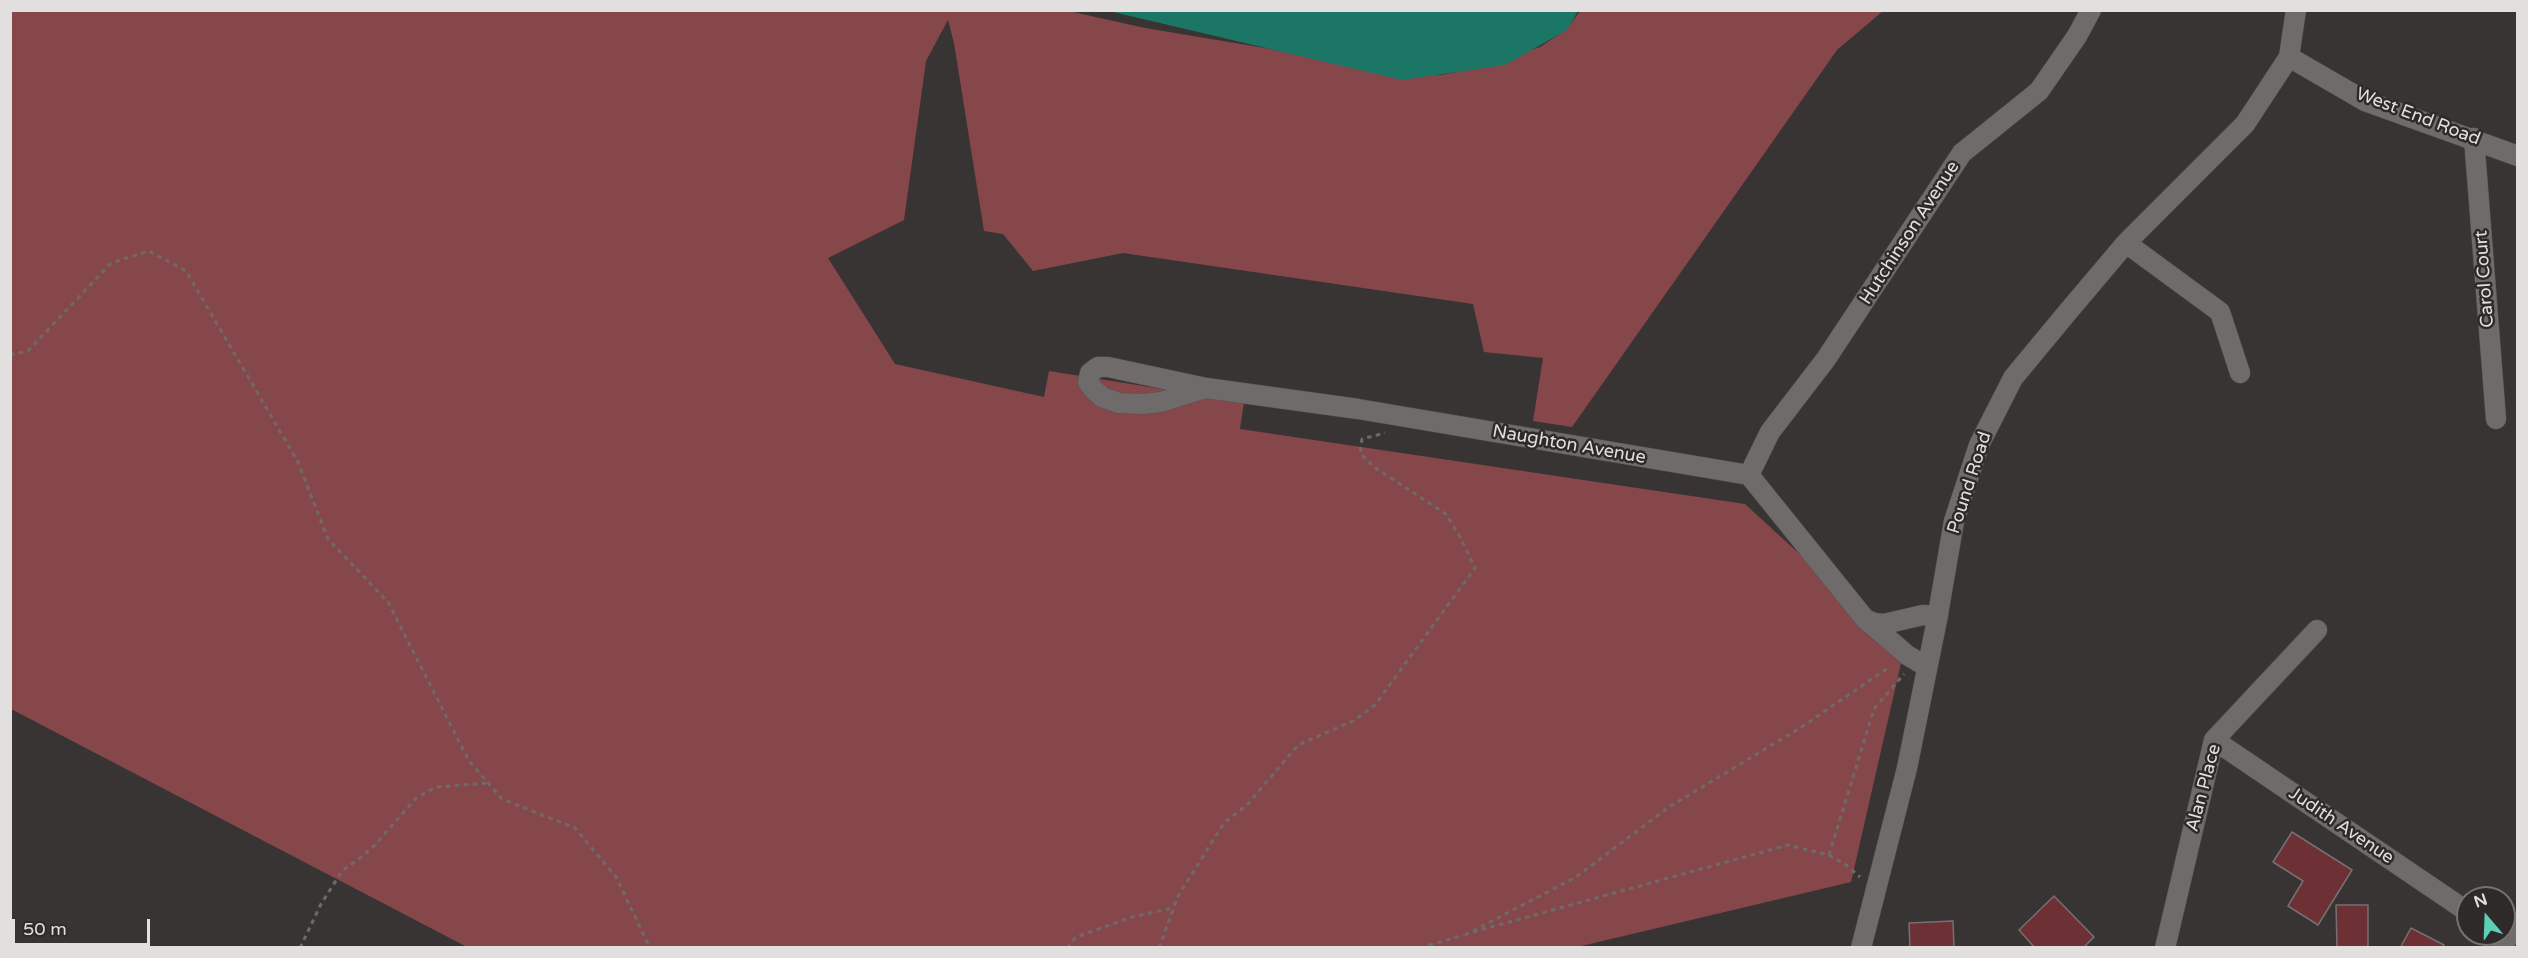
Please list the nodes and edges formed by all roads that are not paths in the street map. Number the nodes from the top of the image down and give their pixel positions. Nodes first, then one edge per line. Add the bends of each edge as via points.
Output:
1 (2091, 10) edge
2 (2296, 10) edge
3 (2289, 57) junction
4 (2474, 138) junction
5 (2517, 156) edge
6 (2126, 243) junction
7 (2240, 373) dead end
8 (1206, 388) junction
9 (2496, 419) dead end
10 (1749, 475) junction
11 (1938, 616) junction
12 (1865, 619) junction
13 (2317, 630) dead end
14 (1916, 661) junction
15 (2214, 740) junction
16 (2456, 904) edge
17 (1861, 948) edge
18 (2165, 948) edge

1 - 10 street, Hutchinson Avenue via 2039,91 1962,153 1826,359 1770,432
2 - 3 street, Pound Road
3 - 4 street, West End Road via 2366,101
3 - 6 street, Pound Road via 2246,124
4 - 5 street, West End Road
4 - 9 street, Carol Court
6 - 7 street via 2220,312
6 - 11 street, Pound Road via 2013,378 1983,435 1954,522
8 - 8 street, Naughton Avenue via 1161,402 1119,403 1102,397 1088,381 1090,373 1098,367 1108,367
8 - 10 street, Naughton Avenue via 1358,409
10 - 12 street
11 - 12 street via 1923,615 1884,624
11 - 14 street, Pound Road
12 - 14 street
13 - 15 street, Alan Place
14 - 17 street, Pound Road via 1907,768
15 - 16 street, Judith Avenue
15 - 18 street, Alan Place

